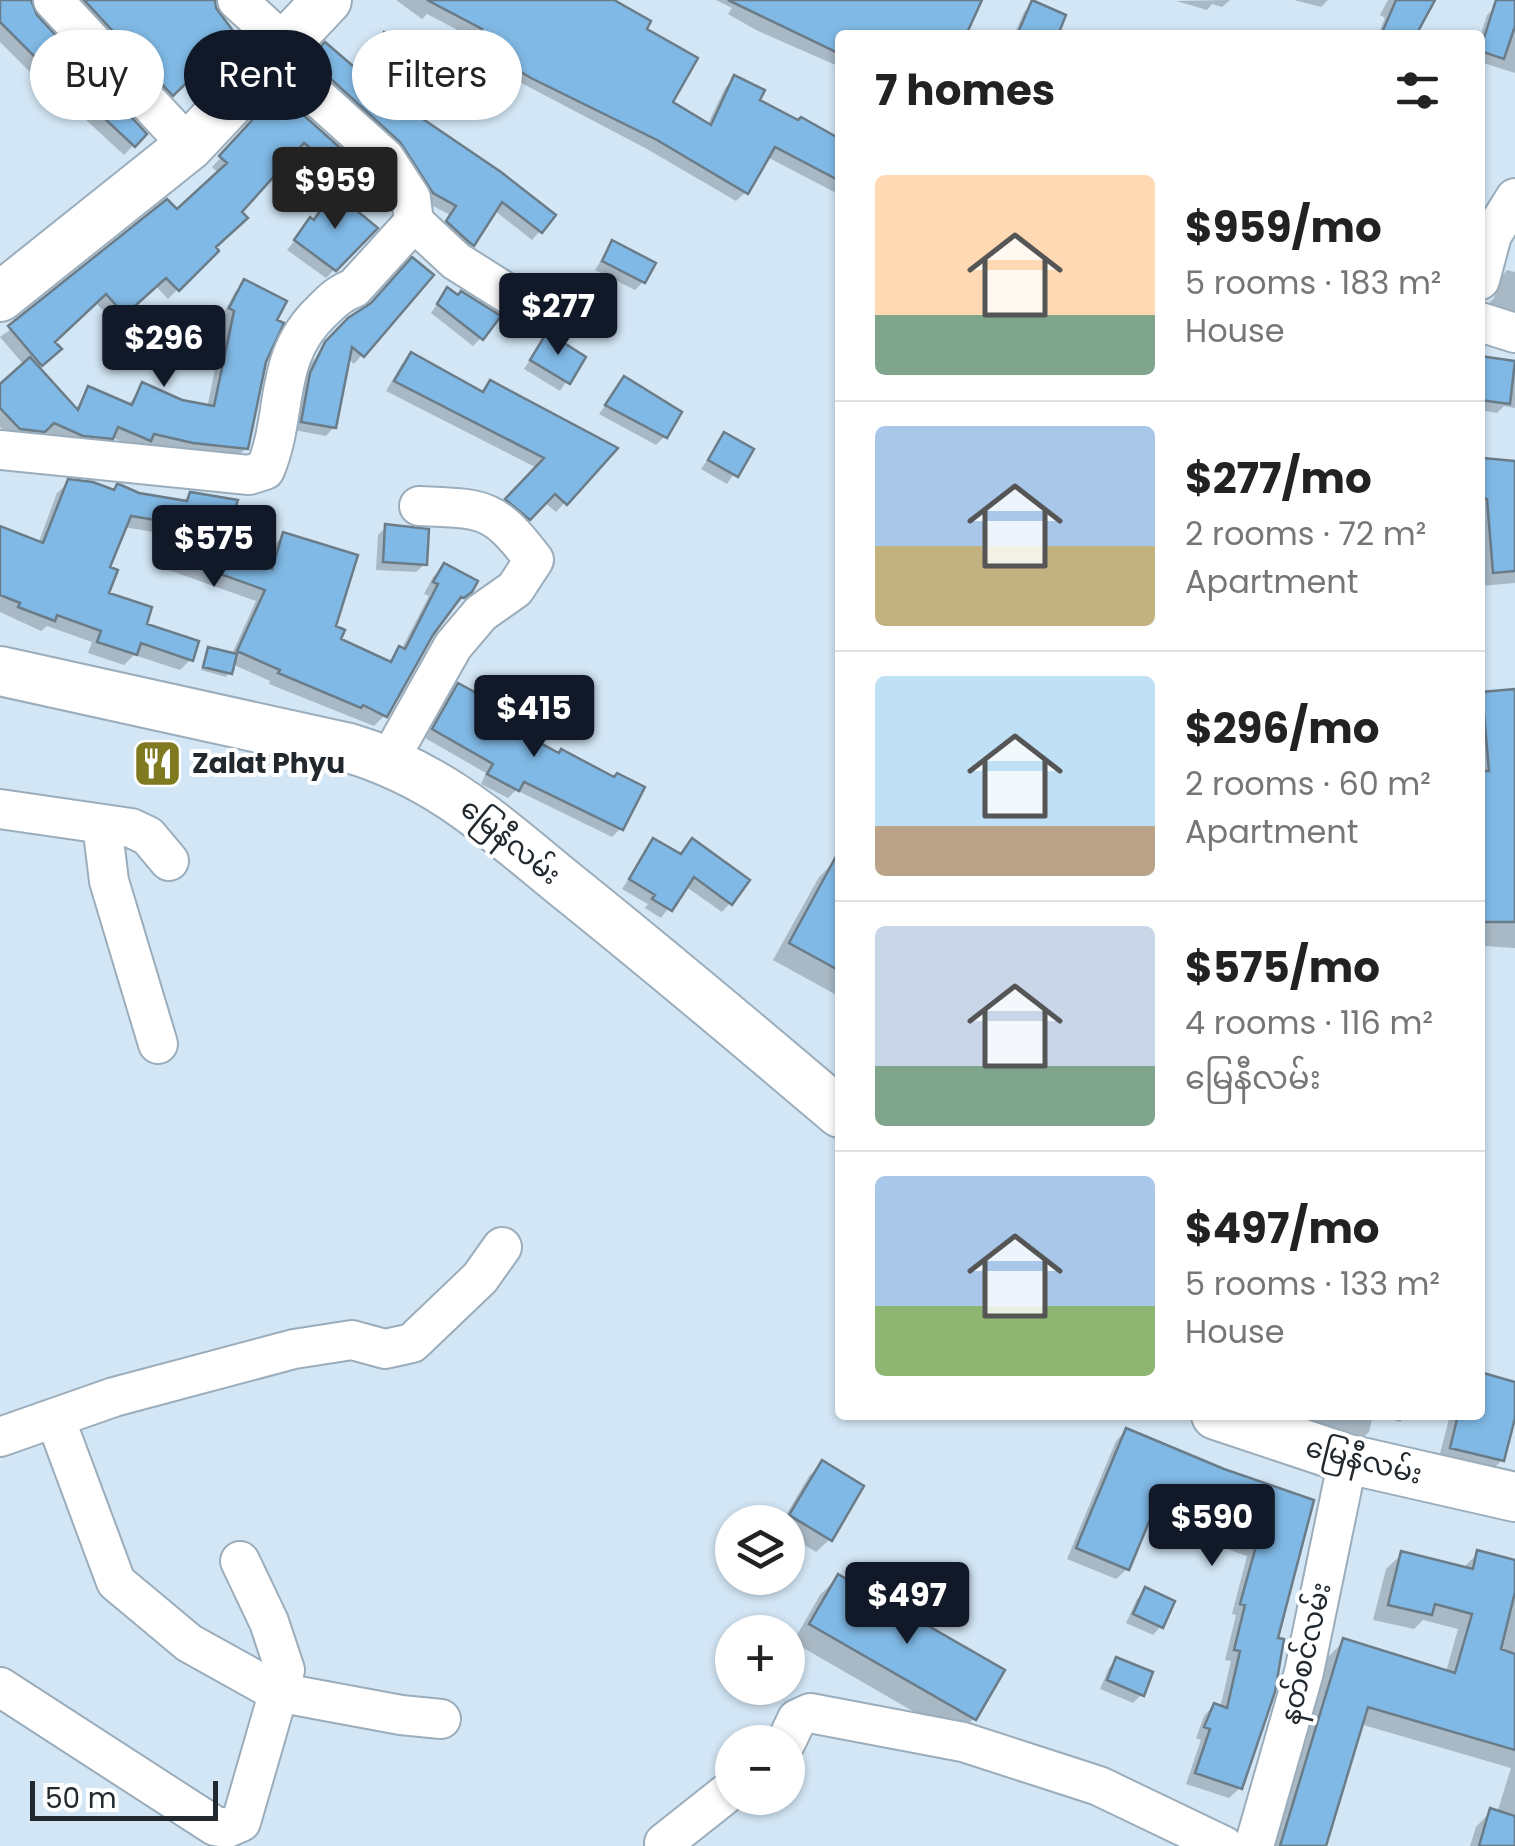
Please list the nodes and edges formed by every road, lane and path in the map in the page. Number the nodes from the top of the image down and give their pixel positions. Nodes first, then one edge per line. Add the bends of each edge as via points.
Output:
1 (53, 0) edge
2 (236, 0) edge
3 (326, 0) edge
4 (262, 30) edge
5 (299, 30) edge
6 (332, 104) edge
7 (214, 120) edge
8 (189, 146) junction
9 (1515, 198) edge
10 (414, 222) junction
11 (1485, 261) edge
12 (0, 297) edge
13 (516, 299) dead end
14 (1485, 323) edge
15 (1515, 332) edge
16 (0, 450) edge
17 (419, 506) dead end
18 (0, 671) edge
19 (389, 760) junction
20 (0, 809) edge
21 (102, 824) junction
22 (170, 861) dead end
23 (158, 1044) dead end
24 (835, 1109) edge
25 (502, 1247) dead end
26 (55, 1418) junction
27 (1228, 1420) edge
28 (0, 1437) edge
29 (1348, 1459) junction
30 (1515, 1496) edge
31 (240, 1561) dead end
32 (0, 1687) edge
33 (277, 1692) junction
34 (441, 1719) dead end
35 (794, 1725) edge
36 (715, 1802) edge
37 (664, 1843) dead end
38 (1224, 1846) edge
39 (1254, 1846) edge

1 - 8 street
2 - 4 street
3 - 5 main road
6 - 10 street via 385,158 412,198
7 - 8 main road
8 - 12 main road
9 - 11 street
10 - 13 street via 456,261
10 - 16 street via 354,288 305,326 285,372 264,470 249,475
14 - 15 street
17 - 19 street via 476,508 508,526 534,560 514,589 453,646
18 - 19 main road, မြေနီလမ်း
19 - 24 main road, မြေနီလမ်း via 448,791
20 - 21 street
21 - 22 street via 148,836
21 - 23 street via 109,881
25 - 26 street via 480,1278 412,1343 385,1349 352,1340 294,1349
26 - 28 street
26 - 33 street via 116,1582 189,1644
27 - 29 main road, မြေနီလမ်း
29 - 30 main road, မြေနီလမ်း
29 - 39 street, နတ်စင်လမ်း via 1304,1672
31 - 33 street via 285,1670
32 - 33 street via 215,1826 228,1828 241,1822
33 - 34 street
35 - 38 street via 810,1713 963,1742 1099,1786
36 - 37 street

